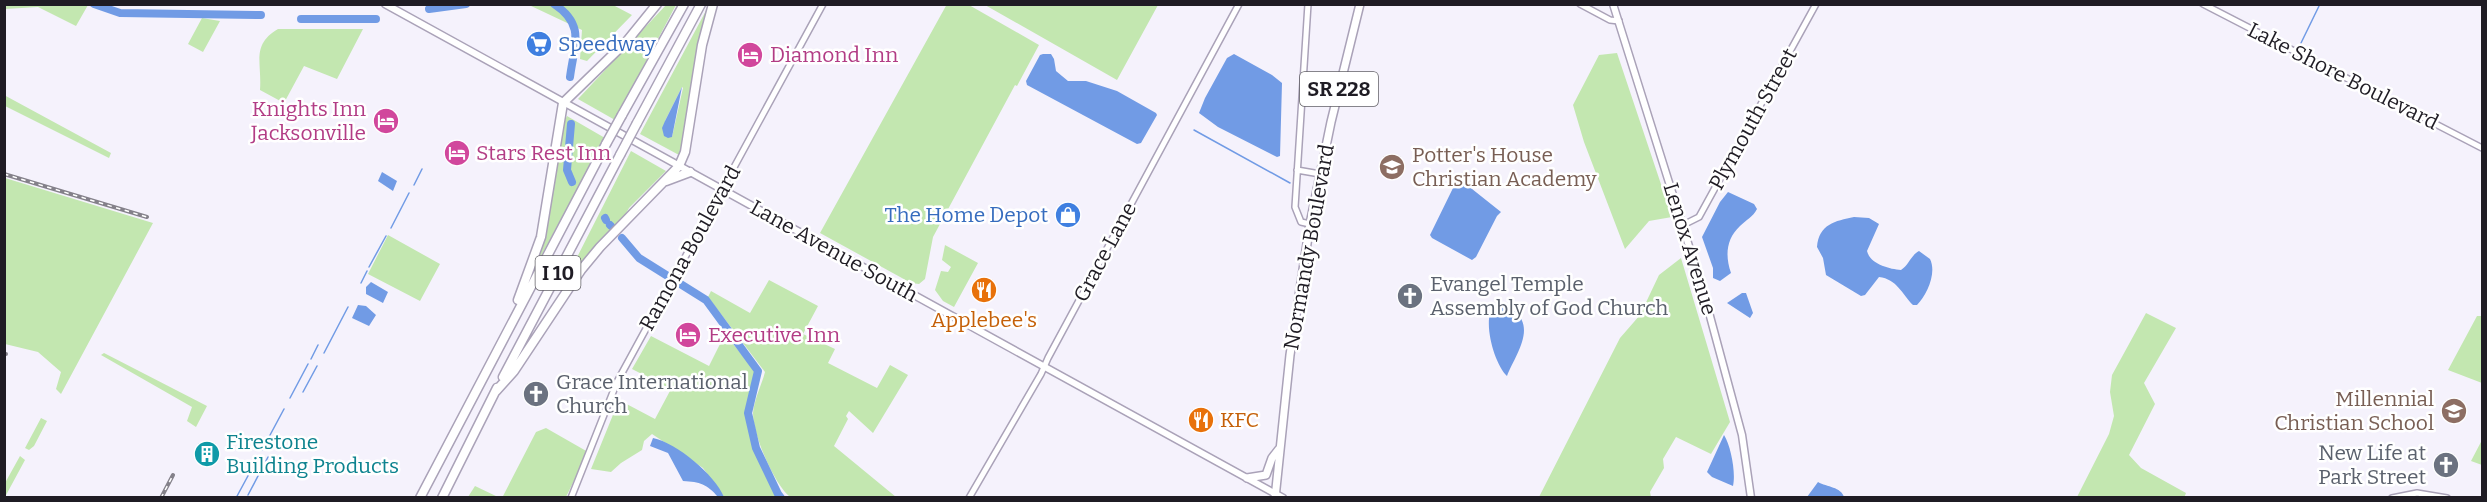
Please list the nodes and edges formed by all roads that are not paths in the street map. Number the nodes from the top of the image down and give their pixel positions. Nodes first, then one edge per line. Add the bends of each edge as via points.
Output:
1 (385, 4) edge
2 (657, 4) edge
3 (684, 4) edge
4 (701, 4) edge
5 (713, 4) edge
6 (823, 4) edge
7 (1239, 4) edge
8 (1308, 4) edge
9 (1360, 4) edge
10 (1580, 4) edge
11 (1613, 4) edge
12 (1816, 4) edge
13 (2203, 4) edge
14 (1619, 21) junction
15 (563, 103) junction
16 (2482, 148) edge
17 (679, 166) junction
18 (1297, 170) junction
19 (690, 172) junction
20 (1320, 174) junction
21 (663, 182) junction
22 (723, 190) junction
23 (1310, 224) junction
24 (1683, 225) junction
25 (501, 343) junction
26 (1044, 367) junction
27 (496, 391) junction
28 (1279, 449) junction
29 (1247, 478) junction
30 (1274, 496) edge
31 (420, 498) edge
32 (442, 498) edge
33 (570, 498) edge
34 (969, 498) edge
35 (1283, 498) edge
36 (1751, 498) edge
37 (2392, 498) edge
38 (2447, 498) edge

1 - 15 main road, Lane Avenue South
2 - 15 highway via 627,41
3 - 25 highway, I 10, bridge
4 - 27 highway, I 10, bridge
5 - 17 highway
6 - 22 street, Ramona Boulevard
7 - 26 street, Grace Lane
8 - 18 street
9 - 20 main road, Normandy Boulevard / SR 228
10 - 14 street
11 - 14 main road, Lenox Avenue
12 - 24 street, Plymouth Street via 1699,217
13 - 16 street, Lake Shore Boulevard
14 - 24 main road, Lenox Avenue
15 - 17 main road, Lane Avenue South
15 - 25 highway via 541,237
17 - 19 main road, Lane Avenue South
17 - 21 highway
18 - 20 street
18 - 23 street via 1296,213 1301,222
19 - 21 highway
19 - 22 main road, Lane Avenue South
20 - 23 main road, Normandy Boulevard / SR 228
21 - 27 highway via 581,270 514,371
22 - 26 main road, Lane Avenue South
22 - 33 street, Ramona Boulevard via 617,382
23 - 28 main road, Normandy Boulevard / SR 228
24 - 36 main road, Lenox Avenue via 1742,435
25 - 31 highway, I 10
26 - 29 main road, Lane Avenue South
26 - 34 street, Grace Lane
27 - 32 highway, I 10
28 - 29 main road via 1266,476
28 - 30 main road, Normandy Boulevard / SR 228
29 - 30 main road, Lane Avenue South
30 - 35 main road, Lane Avenue South
37 - 38 street via 2417,493

